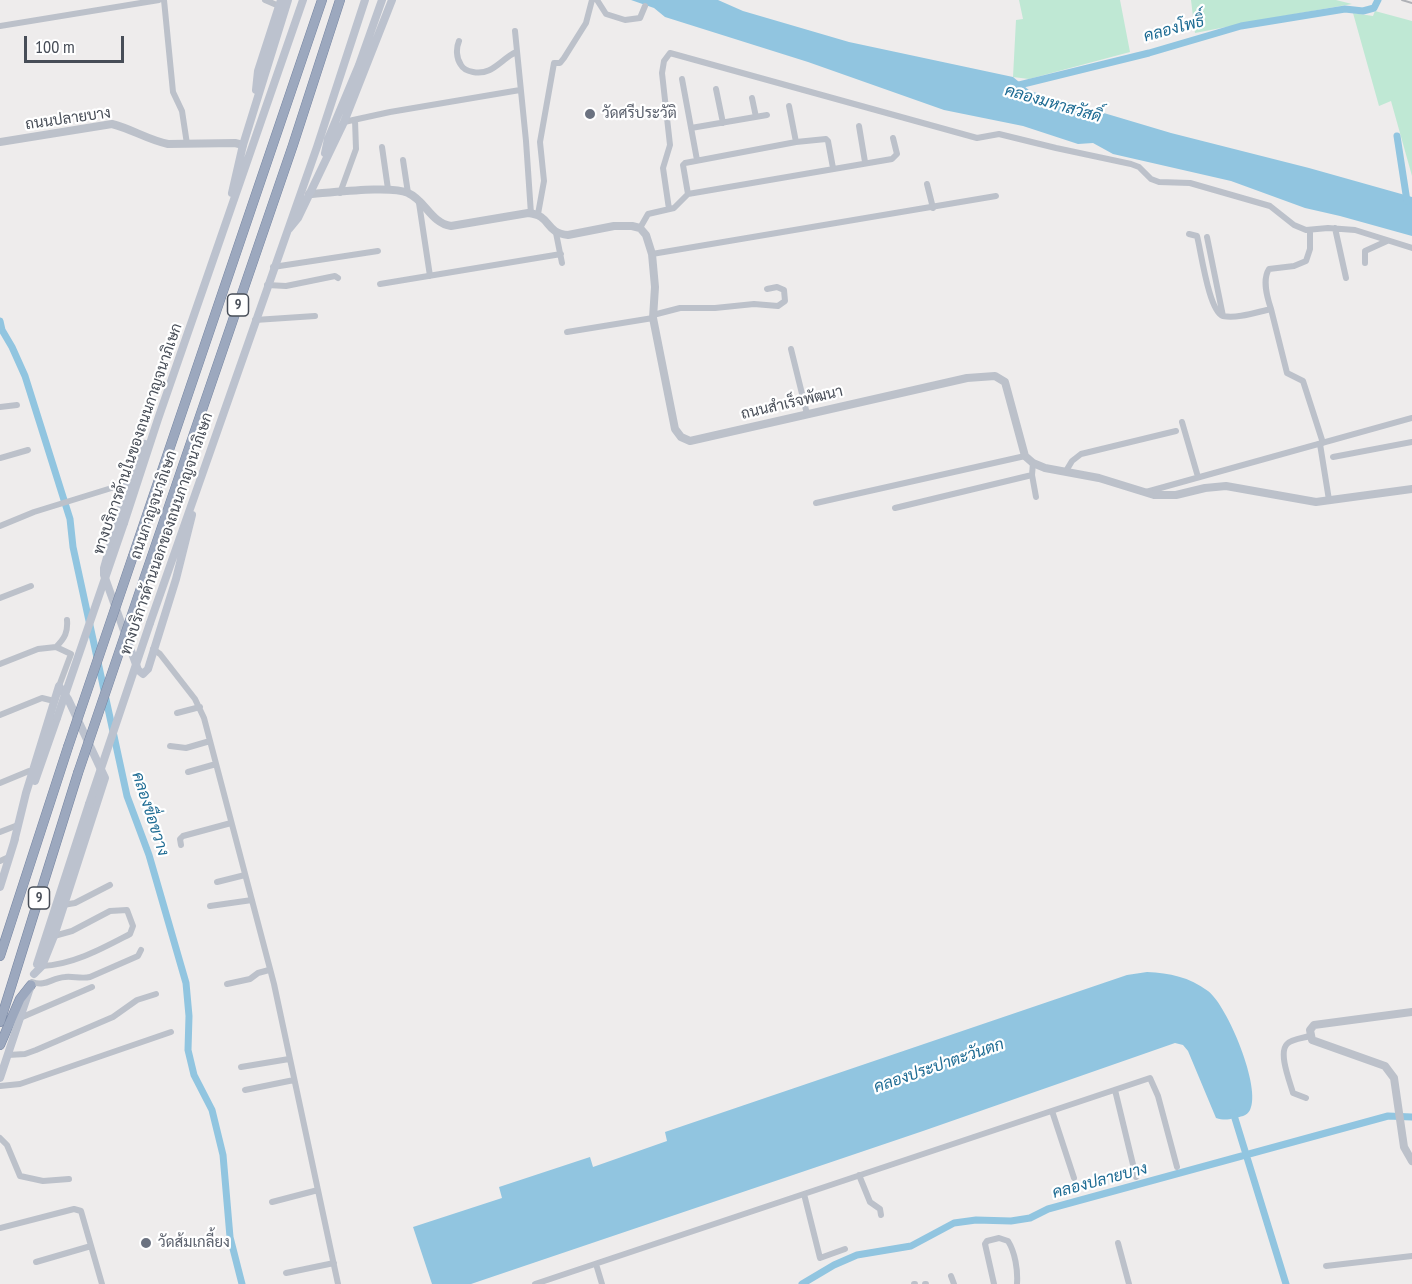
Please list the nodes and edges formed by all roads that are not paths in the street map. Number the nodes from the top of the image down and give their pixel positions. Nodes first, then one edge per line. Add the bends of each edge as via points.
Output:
1 (159, 0) edge
2 (164, 0) edge
3 (265, 0) edge
4 (303, 0) edge
5 (322, 0) edge
6 (340, 0) edge
7 (365, 0) edge
8 (382, 0) edge
9 (392, 0) edge
10 (592, 0) edge
11 (597, 0) edge
12 (284, 2) edge
13 (645, 6) dead end
14 (0, 26) edge
15 (515, 32) dead end
16 (459, 41) dead end
17 (516, 52) junction
18 (682, 79) dead end
19 (716, 89) dead end
20 (520, 90) junction
21 (752, 98) dead end
22 (789, 106) dead end
23 (264, 113) junction
24 (767, 115) dead end
25 (756, 117) junction
26 (355, 120) junction
27 (344, 122) junction
28 (723, 123) junction
29 (859, 126) dead end
30 (691, 128) junction
31 (248, 132) junction
32 (893, 138) dead end
33 (0, 142) edge
34 (796, 142) junction
35 (187, 144) junction
36 (243, 145) junction
37 (382, 147) dead end
38 (403, 160) dead end
39 (697, 160) junction
40 (865, 162) junction
41 (322, 165) junction
42 (833, 168) junction
43 (927, 184) dead end
44 (388, 189) junction
45 (340, 193) junction
46 (408, 193) junction
47 (309, 194) junction
48 (688, 194) junction
49 (996, 196) dead end
50 (420, 201) junction
51 (933, 208) junction
52 (669, 209) junction
53 (230, 211) junction
54 (534, 214) junction
55 (640, 228) junction
56 (1335, 228) junction
57 (1310, 230) junction
58 (556, 233) junction
59 (285, 234) junction
60 (1189, 234) dead end
61 (1207, 237) dead end
62 (1387, 241) junction
63 (1412, 248) edge
64 (378, 251) dead end
65 (561, 254) junction
66 (652, 254) junction
67 (562, 263) dead end
68 (1365, 263) dead end
69 (273, 267) junction
70 (430, 276) junction
71 (338, 278) dead end
72 (1346, 278) dead end
73 (380, 284) dead end
74 (267, 285) junction
75 (766, 290) dead end
76 (1271, 309) junction
77 (315, 316) dead end
78 (653, 316) junction
79 (1223, 316) junction
80 (255, 320) junction
81 (567, 332) dead end
82 (791, 349) dead end
83 (17, 405) dead end
84 (0, 407) edge
85 (807, 414) junction
86 (1412, 418) edge
87 (158, 419) junction
88 (1182, 422) dead end
89 (1176, 431) dead end
90 (1412, 441) edge
91 (1322, 443) junction
92 (28, 450) dead end
93 (1025, 456) junction
94 (1334, 457) dead end
95 (0, 458) edge
96 (1033, 463) junction
97 (1066, 471) junction
98 (1032, 475) junction
99 (201, 477) junction
100 (1198, 477) junction
101 (127, 486) junction
102 (1412, 489) edge
103 (1145, 492) junction
104 (1036, 497) dead end
105 (1329, 500) junction
106 (816, 503) dead end
107 (895, 508) dead end
108 (0, 526) edge
109 (31, 586) dead end
110 (0, 598) edge
111 (67, 620) dead end
112 (56, 647) junction
113 (153, 649) junction
114 (0, 664) edge
115 (59, 686) junction
116 (54, 701) junction
117 (200, 707) junction
118 (177, 713) dead end
119 (0, 715) edge
120 (210, 741) junction
121 (170, 746) dead end
122 (216, 764) junction
123 (33, 771) junction
124 (188, 772) dead end
125 (0, 783) edge
126 (231, 823) junction
127 (18, 825) junction
128 (0, 832) edge
129 (14, 842) junction
130 (181, 845) dead end
131 (9, 857) junction
132 (0, 861) edge
133 (245, 875) junction
134 (218, 882) dead end
135 (110, 885) dead end
136 (0, 887) edge
137 (252, 900) junction
138 (63, 905) junction
139 (210, 906) dead end
140 (54, 936) junction
141 (141, 950) dead end
142 (0, 956) edge
143 (42, 966) junction
144 (269, 970) junction
145 (32, 980) junction
146 (227, 984) dead end
147 (92, 987) dead end
148 (156, 994) dead end
149 (1412, 1012) edge
150 (20, 1018) junction
151 (0, 1022) edge
152 (171, 1032) dead end
153 (1310, 1036) junction
154 (0, 1045) edge
155 (8, 1055) junction
156 (289, 1059) junction
157 (241, 1067) dead end
158 (0, 1078) edge
159 (294, 1080) junction
160 (0, 1086) edge
161 (245, 1090) dead end
162 (1115, 1090) junction
163 (1306, 1098) dead end
164 (1052, 1111) junction
165 (0, 1138) edge
166 (1412, 1161) edge
167 (1177, 1167) dead end
168 (859, 1175) junction
169 (1136, 1177) dead end
170 (1074, 1178) dead end
171 (69, 1179) dead end
172 (318, 1190) junction
173 (804, 1194) junction
174 (272, 1202) dead end
175 (881, 1215) dead end
176 (0, 1228) edge
177 (1118, 1243) dead end
178 (91, 1246) junction
179 (844, 1249) dead end
180 (1412, 1256) edge
181 (36, 1262) dead end
182 (334, 1263) junction
183 (596, 1264) junction
184 (1330, 1265) dead end
185 (286, 1273) dead end
186 (563, 1274) junction
187 (951, 1276) dead end
188 (102, 1284) edge
189 (338, 1284) edge
190 (535, 1284) edge
191 (566, 1284) edge
192 (603, 1284) edge
193 (954, 1284) edge
194 (994, 1284) edge
195 (1017, 1284) edge
196 (1129, 1284) edge

1 - 14 street
2 - 35 street via 173,92 182,111
3 - 12 street
4 - 23 main road, ทางบริการด้านในของถนนกาญจนาภิเษก
5 - 142 highway, ถนนกาญจนาภิเษก / 9, bridge
6 - 151 highway, ถนนกาญจนาภิเษก / 9, bridge via 78,773
7 - 59 main road, ทางบริการด้านนอกของถนนกาญจนาภิเษก
8 - 41 main road via 328,139
9 - 27 main road
10 - 54 street via 586,22 560,63 554,63 540,142 544,181
11 - 13 street via 606,14 625,20 640,18
12 - 31 main road via 258,71
15 - 17 street
16 - 17 street via 461,66 474,72 485,72
17 - 20 street
18 - 30 street
19 - 28 street
20 - 26 street
20 - 54 street
21 - 25 street
22 - 34 street
23 - 31 main road
23 - 53 main road, ทางบริการด้านในของถนนกาญจนาภิเษก
24 - 25 street
25 - 28 street
26 - 27 street
26 - 45 street via 356,150
27 - 41 main road
28 - 30 street
29 - 40 street
30 - 39 street
31 - 36 main road
32 - 40 street via 895,157
33 - 35 street, ถนนปลายบาง via 112,124 158,142
34 - 39 street
34 - 42 street via 826,139
35 - 36 street, ถนนปลายบาง
36 - 53 main road
37 - 44 street
38 - 46 street
39 - 48 street via 683,165
40 - 42 street
41 - 47 main road
42 - 48 street
43 - 51 street
44 - 45 street
44 - 46 street
45 - 47 street
46 - 50 street
47 - 59 main road
48 - 52 street
49 - 51 street
50 - 54 street via 443,225 451,226
50 - 70 street
51 - 66 street
52 - 55 street via 648,214
52 - 57 street via 663,168 670,145 662,73 670,53 977,138 999,134 1131,164 1159,182 1190,183 1270,206 1294,225
53 - 87 main road, ทางบริการด้านในของถนนกาญจนาภิเษก
54 - 58 street via 543,217
55 - 58 street via 614,226 568,235
55 - 66 street, ถนนสำเร็จพัฒนา
56 - 57 street
56 - 62 street
56 - 72 street
57 - 76 street via 1306,261 1267,271
58 - 65 street
59 - 69 main road, ทางบริการด้านนอกของถนนกาญจนาภิเษก
60 - 79 street via 1197,236 1206,282 1215,309
61 - 79 street
62 - 63 street
62 - 68 street via 1365,251
64 - 69 street
65 - 67 street
65 - 70 street
66 - 78 street, ถนนสำเร็จพัฒนา
69 - 74 main road, ทางบริการด้านนอกของถนนกาญจนาภิเษก
70 - 73 street
71 - 74 street
74 - 80 main road, ทางบริการด้านนอกของถนนกาญจนาภิเษก
75 - 78 street via 784,290 785,301 778,306 680,308
76 - 79 street
76 - 91 street via 1287,373 1303,381
77 - 80 street
78 - 81 street
78 - 85 street, ถนนสำเร็จพัฒนา via 675,429 681,437 690,441
80 - 99 main road, ทางบริการด้านนอกของถนนกาญจนาภิเษก
82 - 85 street
83 - 84 street
85 - 93 street, ถนนสำเร็จพัฒนา via 967,378 995,376 1005,382
86 - 91 street
87 - 101 main road
87 - 129 main road, ทางบริการด้านในของถนนกาญจนาภิเษก, bridge
88 - 100 street
89 - 97 street via 1081,454
90 - 94 street
91 - 100 street
91 - 105 street
92 - 95 street
93 - 96 street
93 - 106 street
96 - 97 street
96 - 98 street
97 - 103 street
98 - 104 street
98 - 107 street
99 - 113 main road via 186,543
99 - 145 main road, ทางบริการด้านนอกของถนนกาญจนาภิเษก, bridge
100 - 103 street
101 - 108 street via 53,506
101 - 113 main road via 104,575 140,673 148,669
102 - 105 street
103 - 105 street via 1176,495 1226,486 1317,502
109 - 110 street
111 - 112 street via 65,638
112 - 114 street via 38,649
112 - 115 street via 71,654
113 - 117 street
115 - 116 main road
115 - 138 main road via 105,778
116 - 119 street via 42,698
116 - 123 main road
117 - 118 street
117 - 120 street
120 - 121 street via 186,748
120 - 122 street
122 - 124 street
122 - 126 street
123 - 125 street
123 - 127 main road
126 - 130 street via 183,836
126 - 133 street
127 - 128 street
127 - 129 main road
129 - 131 main road, ทางบริการด้านในของถนนกาญจนาภิเษก
131 - 132 street
131 - 136 main road, ทางบริการด้านในของถนนกาญจนาภิเษก
133 - 134 street
133 - 137 street
135 - 138 street
137 - 139 street
137 - 144 street
138 - 140 main road
140 - 143 main road
140 - 143 street via 110,911 127,910 133,926 130,934 84,956
141 - 145 street via 138,956 90,977 68,976 40,985
143 - 145 main road
144 - 146 street
144 - 156 street
145 - 150 main road, ทางบริการด้านนอกของถนนกาญจนาภิเษก
145 - 154 highway
147 - 150 street
148 - 155 street via 36,1050
149 - 153 street via 1314,1025
150 - 155 main road, ทางบริการด้านนอกของถนนกาญจนาภิเษก
152 - 160 street via 20,1084
153 - 163 street via 1288,1042 1283,1054 1293,1093
153 - 166 street via 1339,1051 1385,1066 1394,1078 1404,1147
155 - 158 main road, ทางบริการด้านนอกของถนนกาญจนาภิเษก
156 - 157 street
156 - 159 street
159 - 161 street
159 - 172 street
162 - 164 street
162 - 167 street via 1150,1078
162 - 169 street
164 - 168 street
164 - 170 street
165 - 171 street via 20,1176
168 - 173 street
168 - 175 street via 870,1202
172 - 174 street
172 - 182 street
173 - 179 street via 820,1258
173 - 183 street
176 - 178 street via 76,1210 81,1211
177 - 196 street
178 - 181 street
178 - 188 street
180 - 184 street
182 - 185 street
182 - 189 street
183 - 186 street
183 - 192 street
186 - 190 street
186 - 191 street
187 - 193 street
194 - 195 street via 985,1244 999,1238 1010,1245

